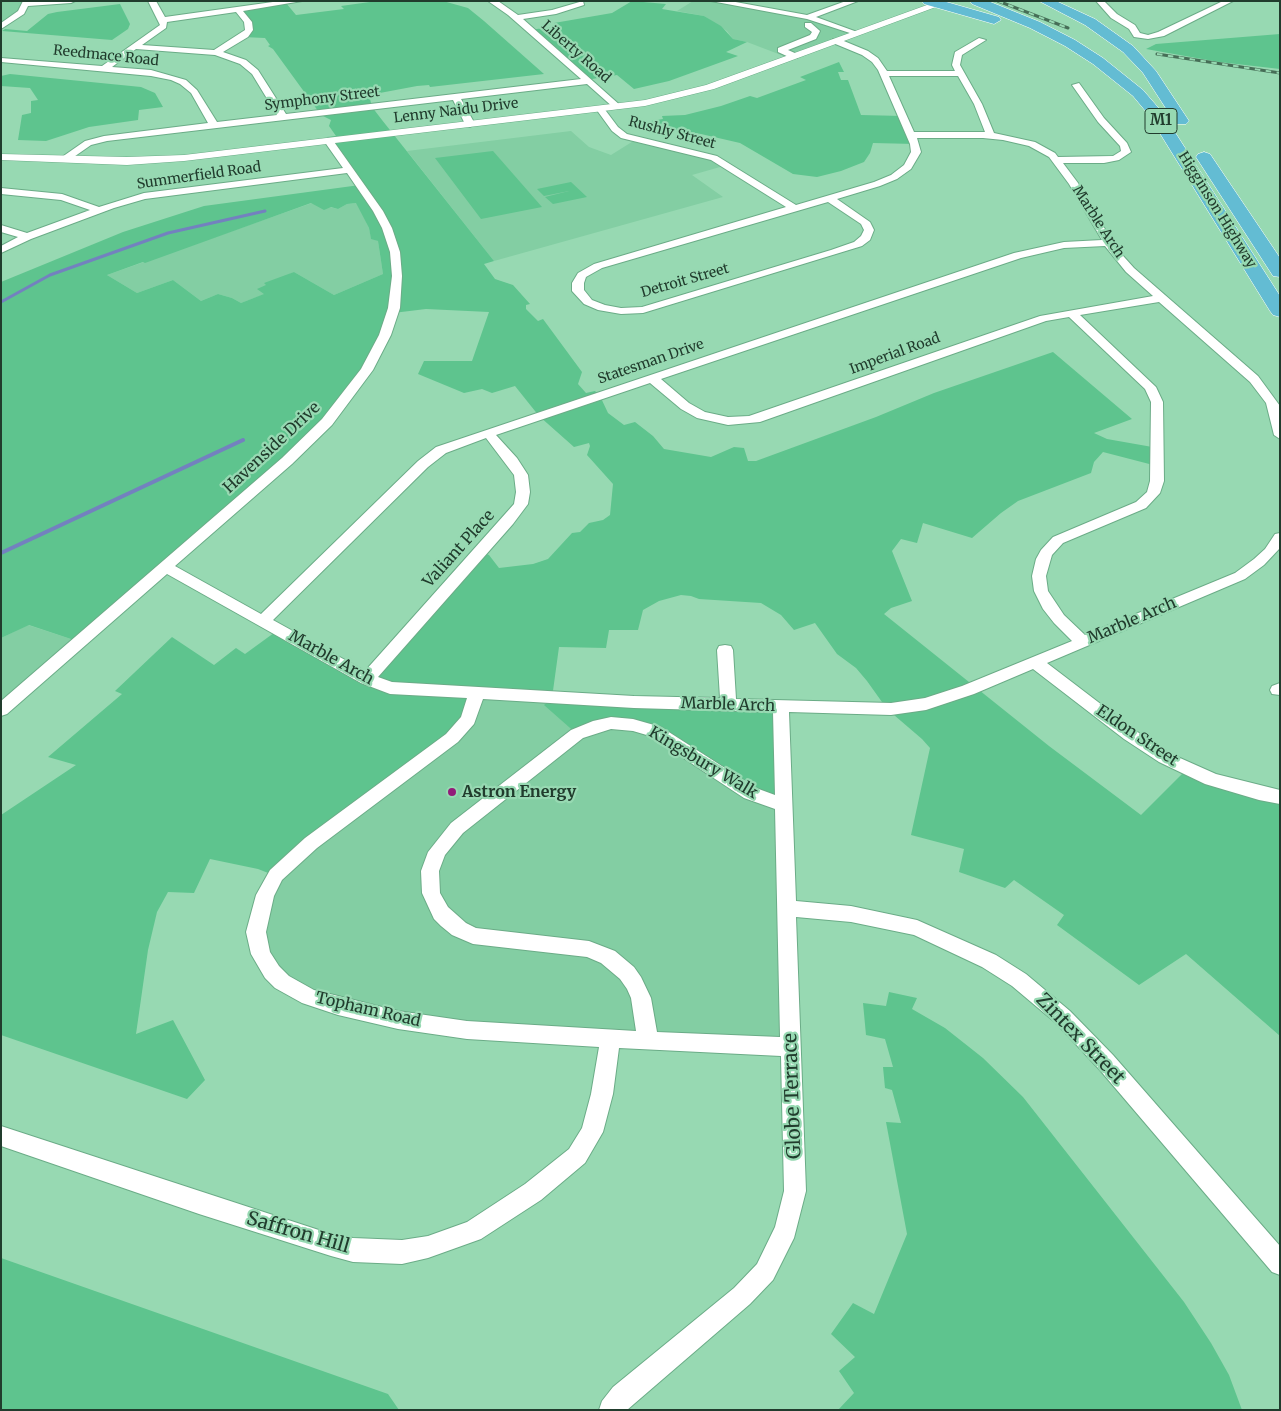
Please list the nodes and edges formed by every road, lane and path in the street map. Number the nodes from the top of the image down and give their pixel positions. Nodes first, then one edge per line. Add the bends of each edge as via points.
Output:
1 (72, 1) edge
2 (152, 1) edge
3 (298, 1) edge
4 (492, 1) edge
5 (715, 1) edge
6 (1045, 1) edge
7 (1061, 1) edge
8 (1100, 1) edge
9 (1229, 1) edge
10 (847, 2) edge
11 (27, 3) edge
12 (581, 3) dead end
13 (951, 5) edge
14 (238, 10) junction
15 (516, 18) junction
16 (163, 20) junction
17 (808, 21) junction
18 (1090, 22) junction
19 (4, 24) edge
20 (856, 34) junction
21 (982, 40) dead end
22 (836, 41) junction
23 (135, 47) junction
24 (216, 53) junction
25 (794, 56) junction
26 (1, 60) edge
27 (104, 69) junction
28 (959, 73) junction
29 (884, 74) junction
30 (588, 82) junction
31 (1076, 85) dead end
32 (456, 98) junction
33 (617, 106) junction
34 (600, 109) junction
35 (283, 117) junction
36 (470, 124) junction
37 (214, 126) junction
38 (911, 135) junction
39 (990, 135) junction
40 (329, 141) junction
41 (2, 157) edge
42 (65, 159) junction
43 (1056, 160) junction
44 (350, 170) junction
45 (1, 191) edge
46 (829, 198) junction
47 (794, 208) junction
48 (99, 210) junction
49 (1, 228) edge
50 (27, 237) junction
51 (1108, 243) junction
52 (1, 250) edge
53 (1280, 272) edge
54 (1162, 298) junction
55 (1280, 311) edge
56 (1071, 313) junction
57 (652, 378) junction
58 (488, 433) junction
59 (1280, 435) edge
60 (1280, 537) edge
61 (166, 567) junction
62 (263, 620) junction
63 (1083, 642) junction
64 (725, 650) dead end
65 (1034, 662) junction
66 (367, 679) junction
67 (477, 694) junction
68 (728, 704) junction
69 (781, 707) junction
70 (1, 710) edge
71 (1280, 797) edge
72 (784, 804) junction
73 (787, 908) junction
74 (610, 1039) junction
75 (648, 1041) junction
76 (792, 1046) junction
77 (1, 1136) edge
78 (1280, 1264) edge
79 (611, 1410) edge

1 - 11 street
2 - 16 street
3 - 14 street
4 - 15 street, Liberty Road
5 - 17 street
6 - 18 highway, Higginson Highway / M1
7 - 18 highway
8 - 9 street via 1114,16 1131,26 1137,35 1144,37 1161,34
10 - 17 street
11 - 19 street
12 - 15 street
13 - 20 street, Lenny Naidu Drive
13 - 55 highway, Higginson Highway / M1 via 1053,34 1082,50 1138,93 1154,112
14 - 16 street
14 - 24 street via 248,22 249,30
15 - 30 street, Liberty Road
16 - 23 street via 159,30
17 - 20 street
17 - 25 street via 816,30 813,37 781,50
18 - 53 highway, Higginson Highway / M1 via 1137,57 1149,71
20 - 22 street, Lenny Naidu Drive
21 - 28 street via 958,54 956,65
22 - 25 street, Lenny Naidu Drive
22 - 29 street, Detroit Street via 871,56
23 - 24 street
23 - 27 street
24 - 35 street via 250,66
25 - 33 street, Lenny Naidu Drive via 690,93
26 - 27 street, Reedmace Road
27 - 37 street, Reedmace Road via 164,75 184,82 194,92
28 - 29 street
28 - 39 street via 978,104
29 - 38 street, Detroit Street
30 - 32 street, Symphony Street
30 - 33 street, Liberty Road
31 - 43 street via 1124,145 1126,152 1104,160
32 - 35 street, Symphony Street
32 - 36 street
33 - 34 street, Lenny Naidu Drive
34 - 36 street, Lenny Naidu Drive
34 - 47 street, Rushly Street via 624,136 714,158
35 - 37 street, Symphony Street
36 - 40 street, Lenny Naidu Drive
37 - 42 street, Symphony Street via 100,139 81,146
38 - 39 street, Marble Arch
38 - 46 street, Detroit Street via 916,152 904,170 886,181
39 - 43 street, Marble Arch via 1032,144
40 - 42 street, Lenny Naidu Drive via 169,159
40 - 44 street, Havenside Drive
41 - 42 street, Lenny Naidu Drive
43 - 51 street, Marble Arch
44 - 48 street, Summerfield Road via 144,196
44 - 61 street, Havenside Drive via 383,219 398,269 394,308 378,350 345,400 311,439
45 - 48 street via 62,197
46 - 47 street, Detroit Street
46 - 47 street, Detroit Street via 865,222 869,230 866,238 835,252 643,310 602,308 588,302 578,291 582,275 598,266
48 - 50 street, Summerfield Road
49 - 50 street
50 - 52 street, Summerfield Road
51 - 54 street, Marble Arch via 1130,270
51 - 57 street, Statesman Drive via 1064,245 1018,255
54 - 56 street, Imperial Road
54 - 59 street, Marble Arch via 1254,379 1272,402
56 - 57 street, Imperial Road via 1044,318 749,420 728,421 701,415
56 - 63 street via 1150,387 1157,402 1157,481 1153,493 1141,504 1058,540 1043,559 1039,576 1041,591 1059,619
57 - 58 street, Statesman Drive
58 - 62 street, Statesman Drive via 441,450 423,464
58 - 66 street, Valiant Place via 521,474 521,504
60 - 63 street, Marble Arch via 1270,552 1240,576
61 - 62 street, Marble Arch
61 - 70 street, Havenside Drive
62 - 66 street, Marble Arch
63 - 65 street, Marble Arch
64 - 68 street
65 - 69 street, Marble Arch via 948,697 917,705 878,709
65 - 71 street, Eldon Street via 1165,758 1211,779
66 - 67 street, Marble Arch via 390,688
67 - 68 street, Marble Arch
67 - 74 street, Topham Road via 468,720 452,738 311,843 276,875 257,920 261,954 272,972 295,990 331,1004 467,1030
68 - 69 street, Marble Arch
69 - 72 street, Globe Terrace
72 - 73 street, Globe Terrace
72 - 75 street, Kingsbury Walk via 763,800 750,793 655,731 611,723 577,734 458,828 436,852 430,871 431,893 448,920 473,936 589,949 608,957 634,983 641,998
73 - 76 street, Globe Terrace
73 - 78 street, Zintex Street via 851,914 917,928 981,957 1020,980 1063,1017 1106,1062
74 - 75 street, Topham Road
74 - 77 street, Saffron Hill via 602,1094 592,1132 577,1156 533,1192 473,1231 428,1247 402,1252 353,1250 331,1244
75 - 76 street, Topham Road
76 - 79 street, Globe Terrace via 796,1191 778,1249 765,1272 742,1296 622,1396

